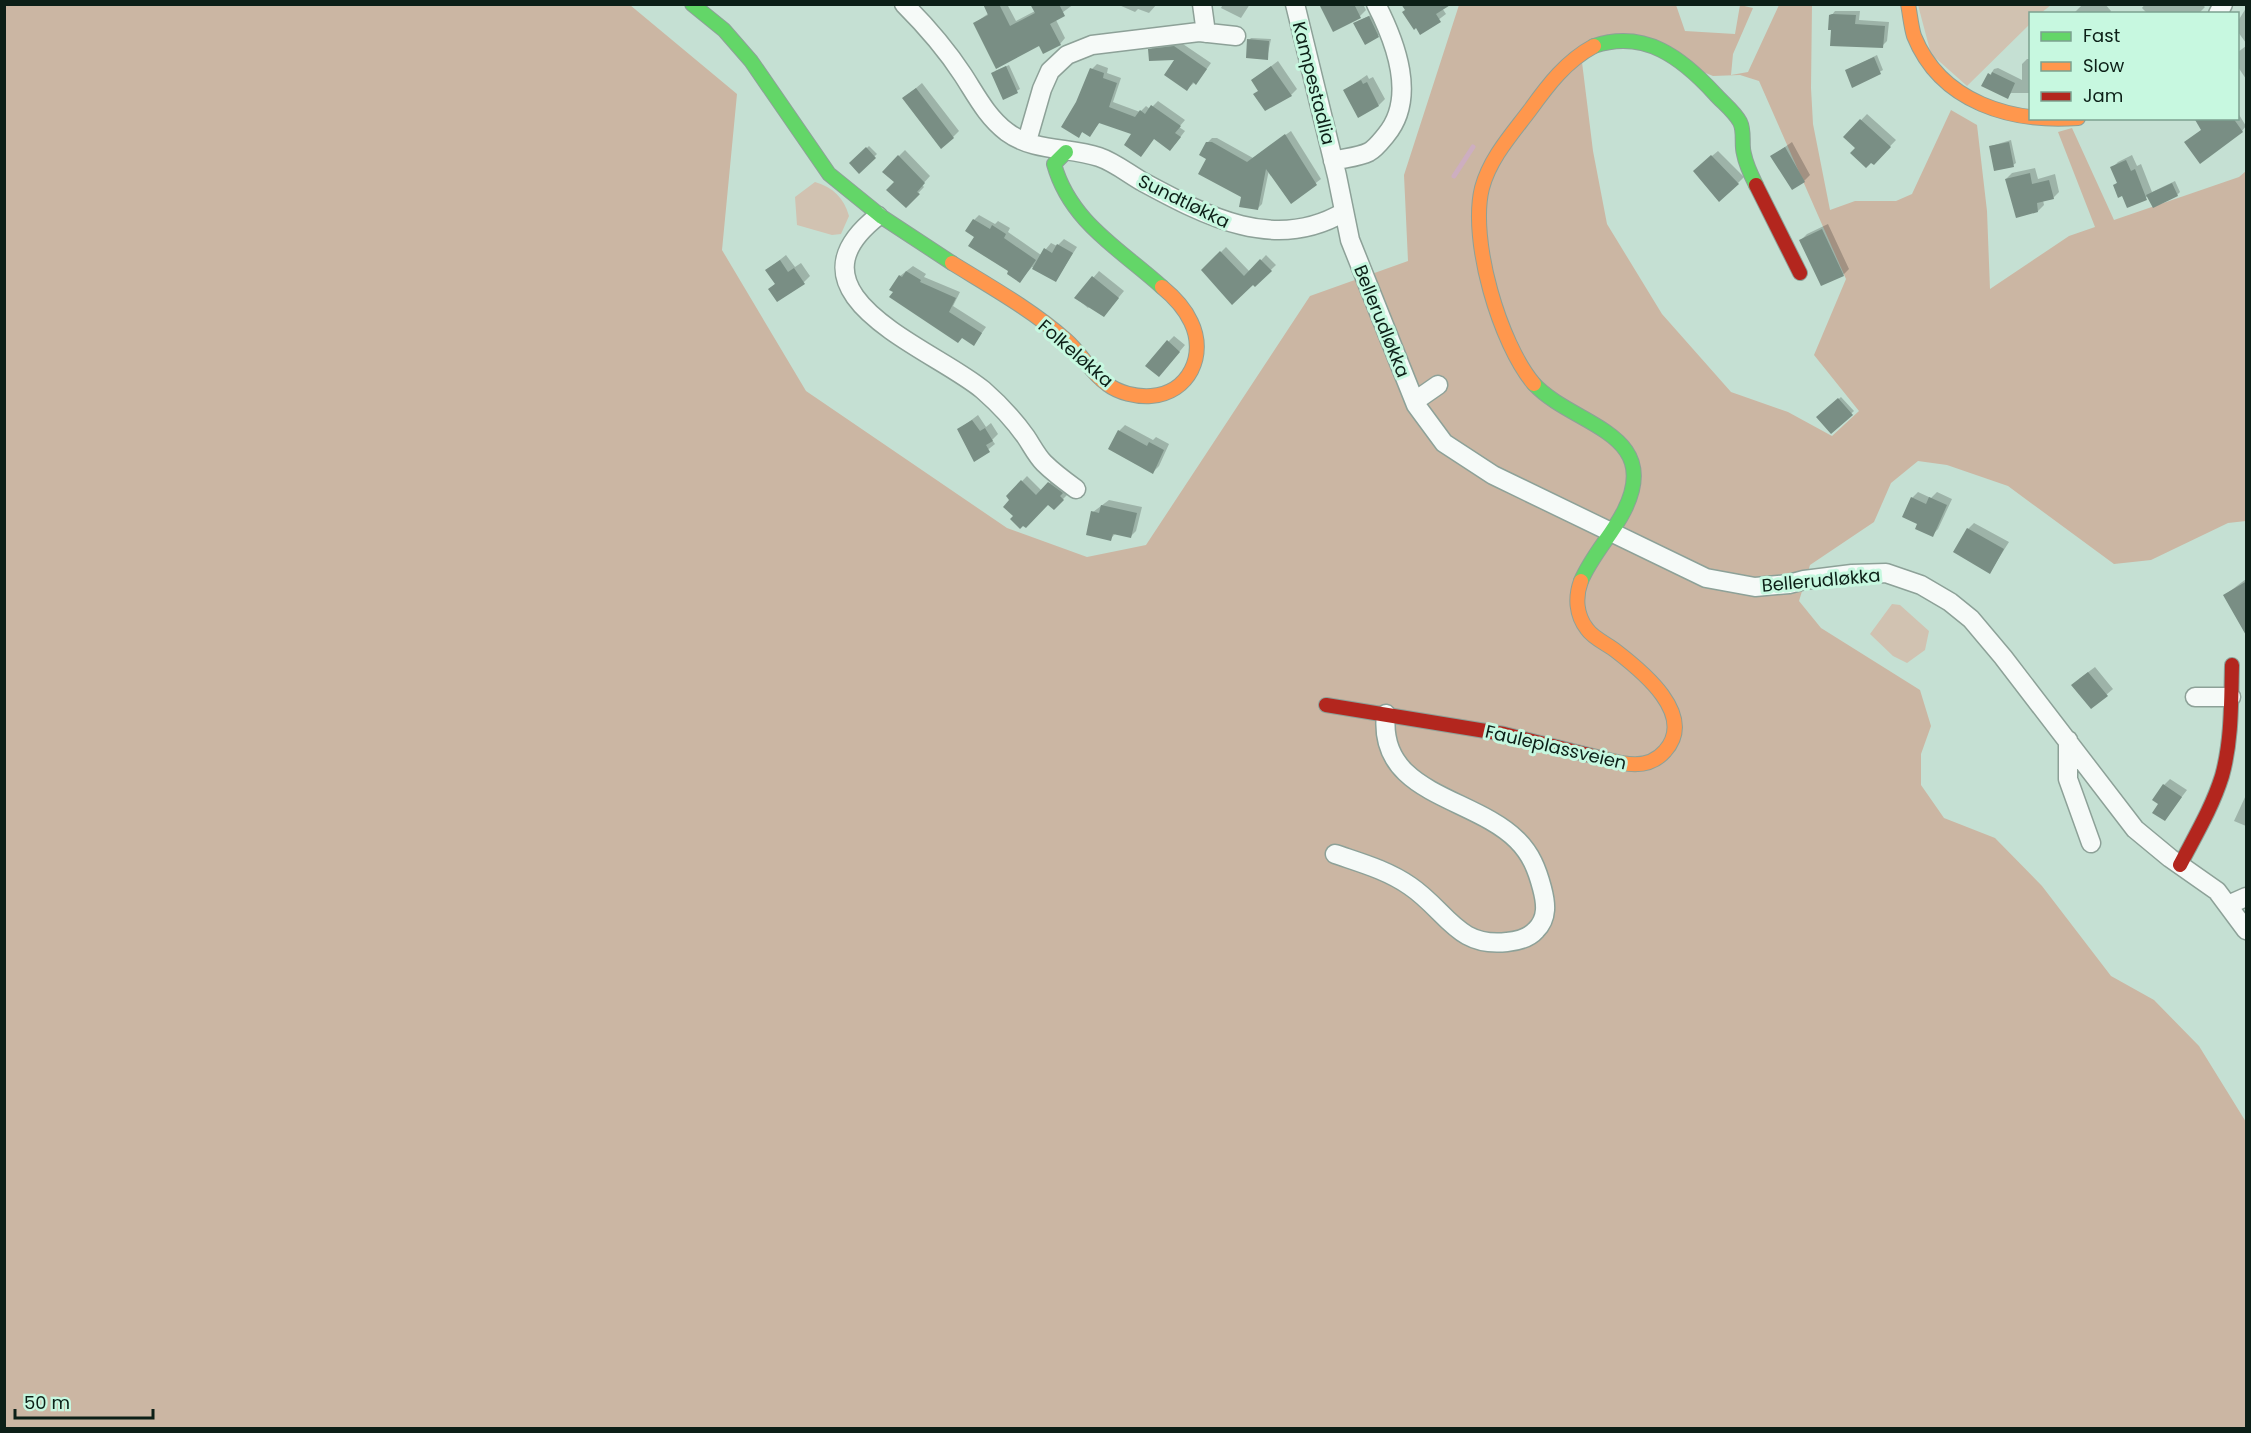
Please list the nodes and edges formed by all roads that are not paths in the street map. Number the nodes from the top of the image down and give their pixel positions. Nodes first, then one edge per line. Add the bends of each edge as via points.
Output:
1 (692, 4) edge
2 (904, 4) edge
3 (1202, 4) edge
4 (1294, 4) edge
5 (1376, 4) edge
6 (1908, 4) edge
7 (1206, 33) junction
8 (1236, 36) dead end
9 (2067, 120) edge
10 (1027, 141) junction
11 (1066, 152) junction
12 (1334, 161) junction
13 (1344, 212) junction
14 (878, 216) junction
15 (1350, 240) joint
16 (1800, 273) dead end
17 (1438, 385) dead end
18 (1414, 401) junction
19 (1076, 489) dead end
20 (1611, 532) junction
21 (2232, 665) dead end
22 (2195, 697) dead end
23 (2231, 697) junction
24 (1326, 705) dead end
25 (1386, 714) junction
26 (2068, 740) junction
27 (2091, 843) dead end
28 (1335, 854) dead end
29 (2180, 865) junction
30 (2247, 897) edge
31 (2228, 905) junction
32 (2247, 930) edge

1 - 14 street, Folkeløkka via 732,38 759,70 827,172
2 - 10 street, Sundtløkka via 943,46 977,100 1008,133
3 - 7 street
4 - 12 street, Kampestadlia
5 - 12 street, Kampestadlia via 1399,63 1403,98 1395,124 1377,146 1370,152
6 - 9 street via 1912,30 1922,55 1937,76 1958,92 2000,115 2031,121
7 - 8 street
7 - 10 street via 1092,45 1067,56 1050,71
10 - 11 street, Sundtløkka
11 - 13 street, Sundtløkka via 1100,158 1222,222 1246,229 1287,231 1317,226
11 - 14 street, Folkeløkka via 1054,164 1066,198 1089,226 1152,277 1180,306 1197,334 1199,353 1192,373 1178,388 1157,397 1132,395 1109,386 1051,328
12 - 13 street, Kampestadlia
13 - 15 street, Kampestadlia
14 - 19 street via 852,241 846,259 848,287 856,302 977,385 998,404 1043,462
15 - 18 street, Bellerudløkka
16 - 20 street, Fauleplassveien via 1743,156 1740,123 1696,73 1670,52 1639,41 1610,42 1585,50 1562,67 1498,154 1482,189 1478,228 1513,351 1539,389 1557,404 1618,438 1633,460 1634,488
17 - 18 street, Bellerudløkka
18 - 20 street, Bellerudløkka via 1444,442 1459,454 1492,475
20 - 25 street, Fauleplassveien via 1577,587 1576,612 1587,630 1653,684 1670,703 1675,731 1661,756 1645,764 1627,765 1504,734
20 - 26 street, Bellerudløkka via 1706,578 1730,584 1774,585 1886,573 1921,585 1971,619
21 - 23 street
22 - 23 street
23 - 29 street via 2225,764 2205,819
24 - 25 street, Fauleplassveien
25 - 28 street via 1388,746 1407,775 1488,819 1526,850 1545,898 1543,920 1522,939 1479,942 1463,934 1410,885 1373,866
26 - 27 street via 2068,779
26 - 29 street, Bellerudløkka via 2135,829
29 - 31 street, Bellerudløkka via 2217,891
30 - 31 street
31 - 32 street, Bellerudløkka

